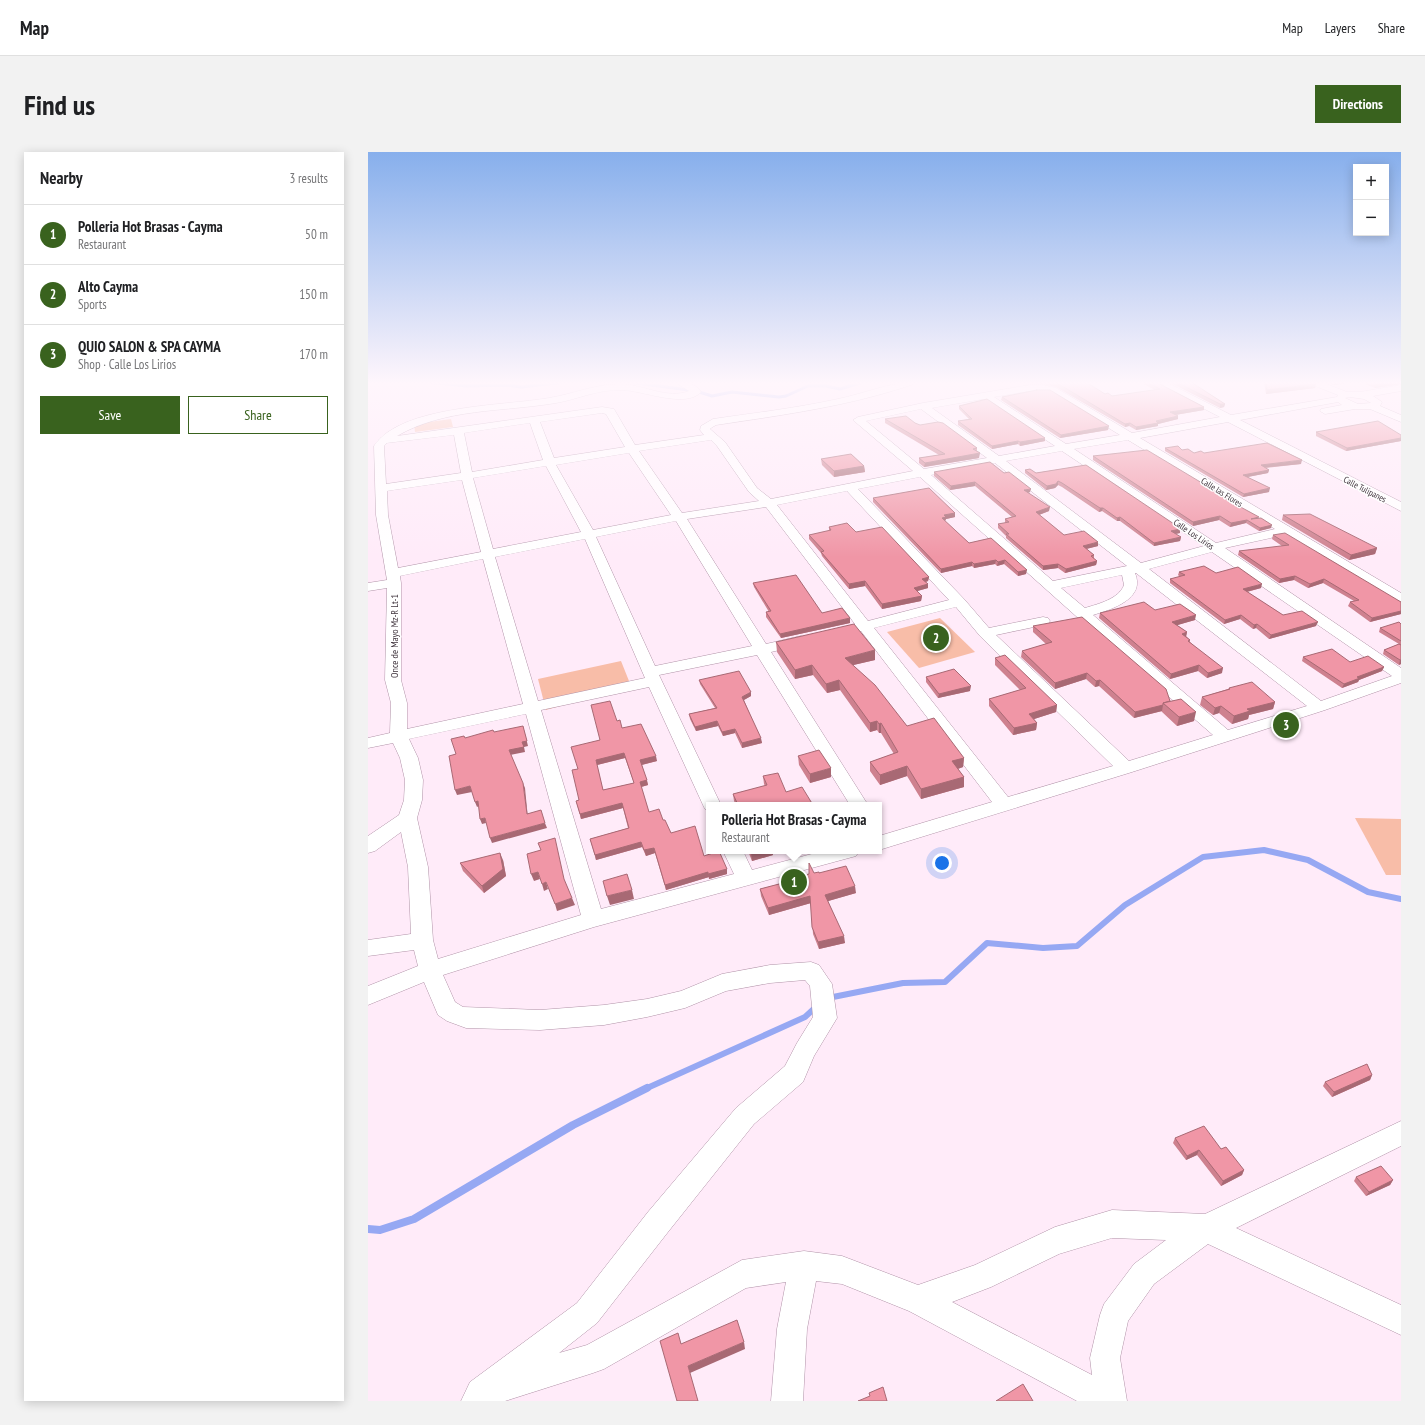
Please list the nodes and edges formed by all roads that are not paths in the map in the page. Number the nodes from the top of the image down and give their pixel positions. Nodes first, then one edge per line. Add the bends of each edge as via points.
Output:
1 (388, 440) edge
2 (460, 440) edge
3 (542, 440) edge
4 (627, 440) edge
5 (691, 440) edge
6 (717, 440) edge
7 (883, 440) edge
8 (971, 440) edge
9 (1053, 440) edge
10 (1108, 440) edge
11 (1138, 440) edge
12 (1165, 440) edge
13 (1272, 440) edge
14 (382, 441) joint
15 (1144, 444) junction
16 (1065, 448) junction
17 (632, 449) junction
18 (1077, 456) junction
19 (998, 460) junction
20 (550, 462) junction
21 (1008, 468) junction
22 (467, 476) junction
23 (927, 477) junction
24 (381, 488) junction
25 (854, 492) junction
26 (1401, 507) edge
27 (772, 508) junction
28 (679, 517) junction
29 (1285, 531) junction
30 (589, 535) junction
31 (1214, 547) junction
32 (488, 555) junction
33 (1133, 569) junction
34 (393, 578) junction
35 (1050, 586) junction
36 (368, 587) edge
37 (1401, 599) edge
38 (959, 602) junction
39 (1082, 614) junction
40 (1043, 621) dead end
41 (864, 626) junction
42 (842, 632) edge
43 (985, 633) junction
44 (812, 638) edge
45 (761, 650) junction
46 (1401, 675) edge
47 (652, 677) junction
48 (1401, 678) edge
49 (533, 707) junction
50 (1319, 707) junction
51 (399, 736) junction
52 (1225, 736) junction
53 (368, 743) edge
54 (1126, 768) junction
55 (711, 802) edge
56 (857, 802) edge
57 (1004, 805) junction
58 (408, 818) junction
59 (882, 840) edge
60 (368, 846) edge
61 (734, 854) edge
62 (838, 854) edge
63 (746, 878) junction
64 (593, 919) junction
65 (422, 940) junction
66 (368, 948) edge
67 (430, 970) junction
68 (368, 996) edge
69 (1401, 1133) edge
70 (1206, 1228) junction
71 (804, 1265) junction
72 (918, 1300) junction
73 (1401, 1320) edge
74 (479, 1397) edge
75 (787, 1401) edge
76 (1110, 1401) edge

1 - 14 street
2 - 22 street
3 - 20 street
4 - 17 street
5 - 17 street
6 - 27 street via 753,490
7 - 23 street
8 - 19 street
9 - 16 street, Calle Los Lirios
10 - 16 street
11 - 15 street, Calle las Flores
12 - 15 street
13 - 26 street, Calle Tulipanes
14 - 24 street, Once de Mayo Mz-R Lt-1 via 379,446
15 - 18 street
15 - 29 street, Calle las Flores
16 - 18 street, Calle Los Lirios
16 - 19 street
17 - 20 street
17 - 28 street
18 - 21 street
18 - 31 street, Calle Los Lirios
19 - 21 street
19 - 23 street
20 - 22 street
20 - 30 street
21 - 23 street
21 - 33 street
22 - 24 street
22 - 32 street
23 - 25 street
23 - 25 street via 877,493
23 - 35 street
24 - 34 street, Once de Mayo Mz-R Lt-1 via 382,515
25 - 27 street
25 - 38 street
27 - 28 street
27 - 41 street
28 - 30 street
28 - 45 street
29 - 31 street
29 - 37 street, Calle las Flores
30 - 32 street
30 - 47 street
31 - 33 street
31 - 46 street, Calle Los Lirios
32 - 34 street
32 - 49 street
33 - 35 street
33 - 39 street via 1132,584 1128,593 1104,608
33 - 50 street
34 - 36 street
34 - 51 street, Once de Mayo Mz-R Lt-1 via 393,680 399,703
35 - 39 street
38 - 41 street
38 - 43 street
39 - 52 street
40 - 43 street
41 - 42 street
41 - 57 street
43 - 54 street
44 - 45 street
45 - 47 street
45 - 56 street
47 - 49 street
47 - 55 street
48 - 50 street
49 - 51 street
49 - 64 street
50 - 52 street
51 - 53 street
51 - 58 street, Once de Mayo Mz-R Lt-1 via 409,758 414,780 413,800
52 - 54 street
54 - 57 street
57 - 59 street
58 - 60 street
58 - 65 street, Once de Mayo Mz-R Lt-1 via 418,867
61 - 63 street
62 - 63 street
63 - 64 street
64 - 67 street
65 - 66 street
65 - 67 street, Once de Mayo Mz-R Lt-1
67 - 68 street
67 - 74 street, Once de Mayo Mz-R Lt-1 via 446,1008 466,1018 540,1020 604,1015 685,999 722,983 770,974 811,971 821,984 824,1001 825,1018 794,1074 745,1116 587,1313
69 - 70 street
70 - 72 street via 1112,1224 1055,1242 981,1277
70 - 73 street
70 - 76 street via 1144,1274 1115,1315 1105,1358
71 - 72 street via 842,1270
71 - 74 street via 742,1274 593,1358
71 - 75 street via 792,1329
72 - 76 street

